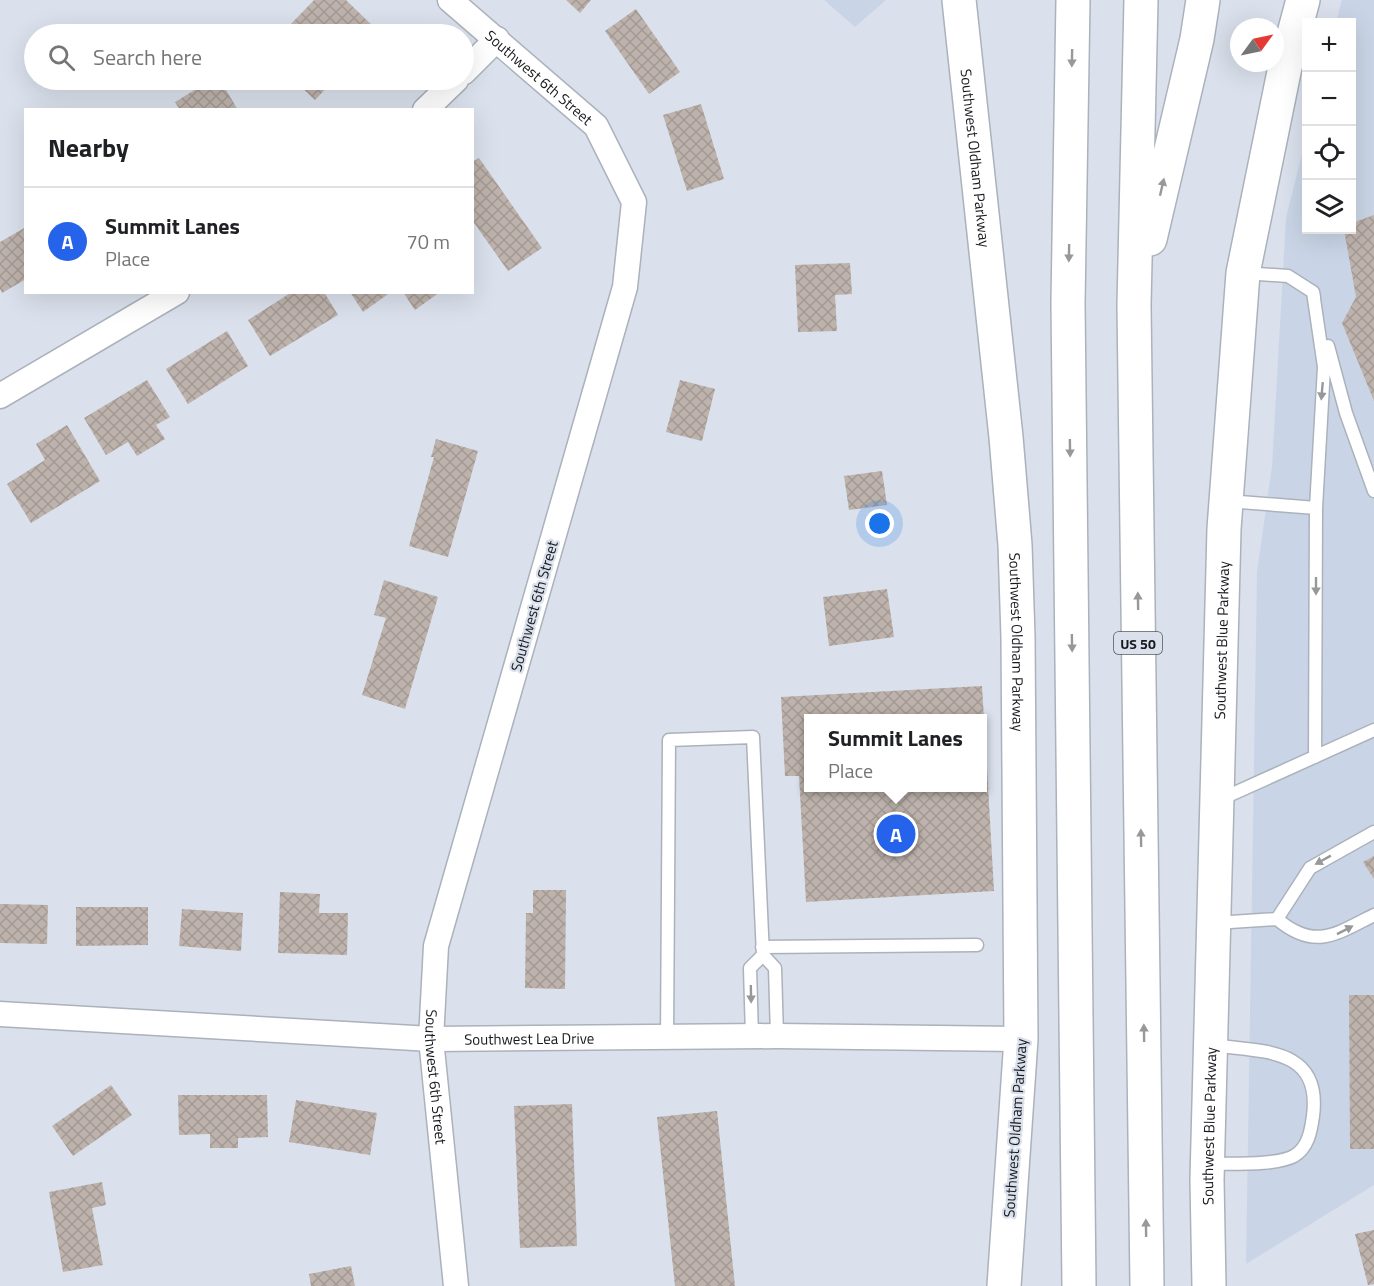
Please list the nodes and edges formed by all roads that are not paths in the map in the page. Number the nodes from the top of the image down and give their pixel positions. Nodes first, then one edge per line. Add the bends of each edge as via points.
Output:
1 (450, 0) edge
2 (959, 0) edge
3 (1073, 0) edge
4 (1141, 0) edge
5 (1203, 0) edge
6 (1303, 0) edge
7 (497, 39) junction
8 (474, 62) edge
9 (446, 90) edge
10 (427, 108) edge
11 (1243, 273) junction
12 (1313, 292) junction
13 (174, 294) edge
14 (1134, 305) junction
15 (0, 396) edge
16 (1374, 491) edge
17 (1225, 501) junction
18 (1316, 507) junction
19 (1374, 730) edge
20 (1315, 757) junction
21 (1217, 801) junction
22 (1374, 832) edge
23 (1374, 915) edge
24 (1277, 919) junction
25 (1214, 923) junction
26 (977, 945) dead end
27 (763, 951) junction
28 (0, 1014) edge
29 (777, 1036) junction
30 (752, 1037) junction
31 (431, 1039) junction
32 (667, 1039) junction
33 (1021, 1039) junction
34 (1211, 1044) junction
35 (1208, 1164) junction
36 (456, 1286) edge
37 (1004, 1286) edge
38 (1078, 1286) edge
39 (1147, 1286) edge
40 (1209, 1286) edge

1 - 7 street, Southwest 6th Street
2 - 33 main road, Southwest Oldham Parkway via 1015,545
3 -> 38 main road via 1068,315
4 - 14 main road, US 50
14 -> 5 main road
6 - 11 main road, Southwest Blue Parkway via 1285,67
7 - 8 street
7 - 31 street, Southwest 6th Street via 596,126 634,202 625,288 436,946
9 - 10 street
11 - 12 lane via 1288,276
11 - 17 main road, Southwest Blue Parkway
12 - 16 lane via 1346,413
12 -> 18 lane via 1324,367
13 - 15 street
39 -> 14 main road, US 50
17 - 18 lane
17 - 21 main road, Southwest Blue Parkway
18 -> 20 lane
19 - 20 lane
20 - 21 lane
21 - 25 main road, Southwest Blue Parkway
22 -> 24 lane via 1310,868
24 -> 23 lane via 1293,932 1328,938
24 - 25 lane
25 - 34 main road, Southwest Blue Parkway
26 - 27 lane
27 - 29 lane via 775,968
27 -> 30 lane via 750,968
27 - 32 lane via 753,737 669,740
28 - 31 street, Southwest Lea Drive
29 - 30 street, Southwest Lea Drive
29 - 33 street, Southwest Lea Drive
30 - 32 street, Southwest Lea Drive
31 - 32 street, Southwest Lea Drive
31 - 36 street, Southwest 6th Street
33 - 37 main road, Southwest Oldham Parkway
34 - 35 main road, Southwest Blue Parkway
34 - 35 lane via 1292,1060 1311,1079 1315,1095 1307,1142 1292,1157
35 - 40 main road, Southwest Blue Parkway

